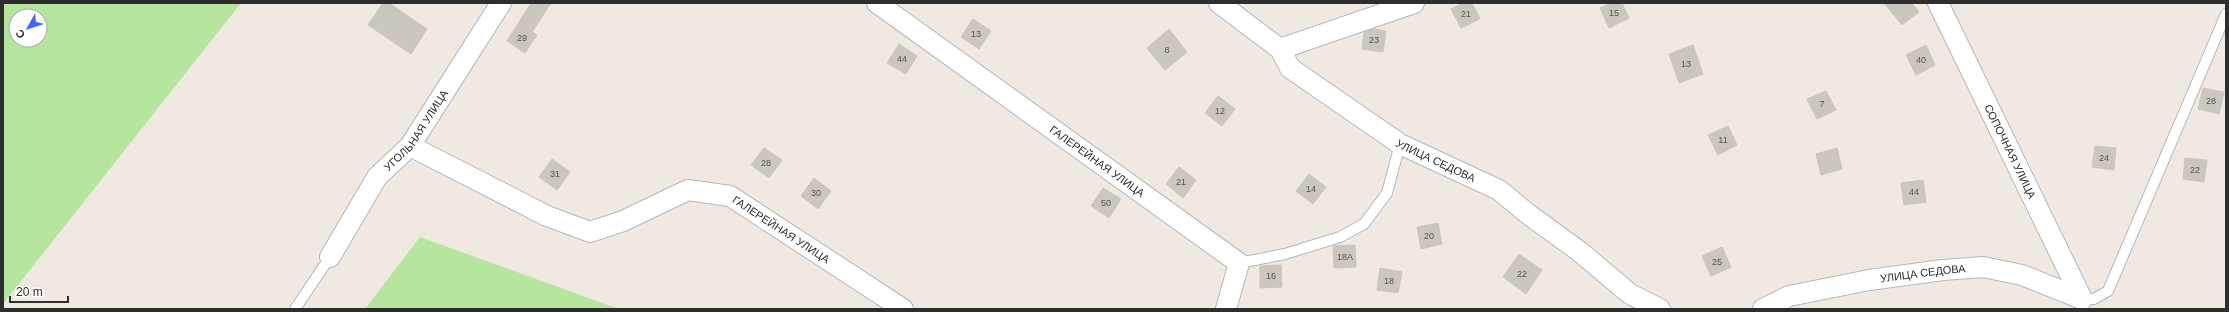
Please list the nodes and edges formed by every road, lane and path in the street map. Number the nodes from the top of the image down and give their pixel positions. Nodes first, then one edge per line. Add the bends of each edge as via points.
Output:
1 (500, 3) edge
2 (877, 3) edge
3 (1219, 3) edge
4 (1414, 3) edge
5 (1938, 3) edge
6 (2226, 14) edge
7 (1280, 49) junction
8 (1400, 144) junction
9 (410, 146) junction
10 (330, 257) joint
11 (1239, 263) junction
12 (2083, 304) edge
13 (296, 309) edge
14 (904, 309) edge
15 (1226, 309) edge
16 (1660, 309) edge
17 (1763, 309) edge

1 - 9 street, УГОЛЬНАЯ УЛИЦА
2 - 11 street, ГАЛЕРЕЙНАЯ УЛИЦА
3 - 7 street, УЛИЦА СЕДОВА
4 - 7 street
5 - 12 street, СОПОЧНАЯ УЛИЦА
6 - 12 lane via 2108,290
7 - 8 street, УЛИЦА СЕДОВА via 1290,68
8 - 11 lane via 1387,193 1364,224 1340,237 1285,254
8 - 16 street, УЛИЦА СЕДОВА via 1499,190 1630,294
9 - 10 street, УГОЛЬНАЯ УЛИЦА via 376,177
9 - 14 street, ГАЛЕРЕЙНАЯ УЛИЦА via 547,216 590,232 623,221 688,190 730,196
10 - 13 lane
11 - 15 street
12 - 17 street, УЛИЦА СЕДОВА via 2022,275 1983,267 1869,280 1789,296

